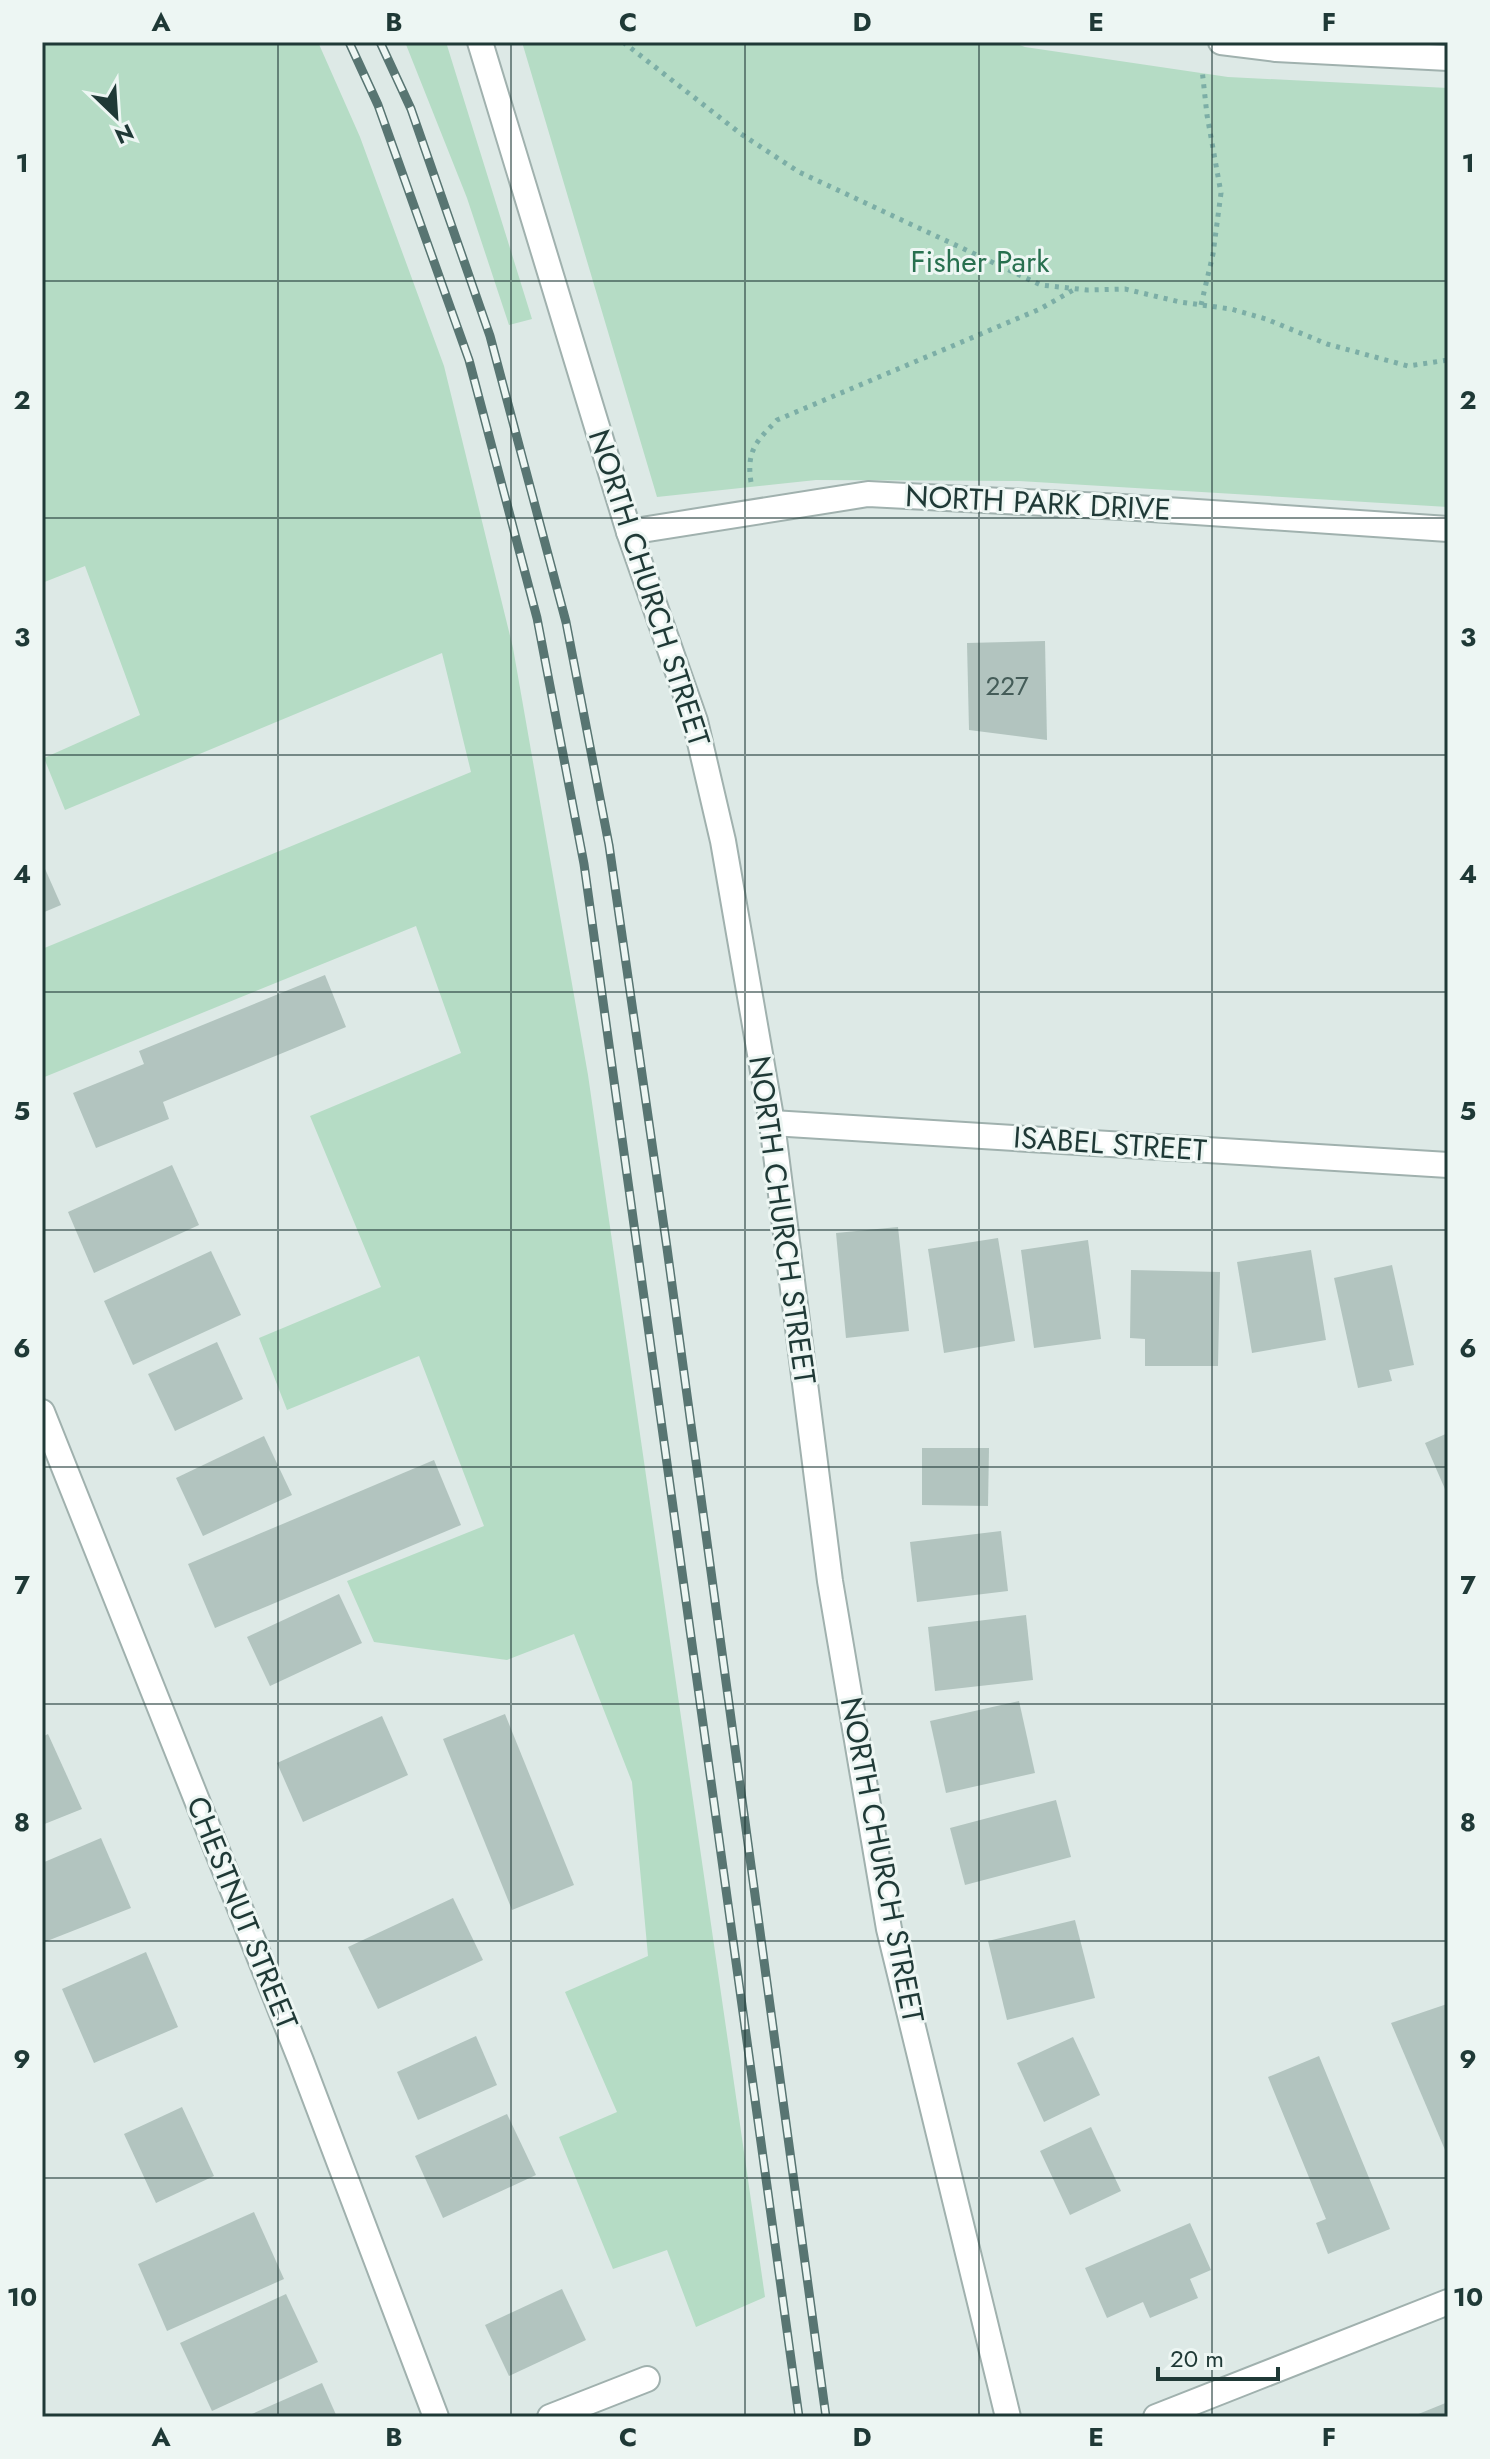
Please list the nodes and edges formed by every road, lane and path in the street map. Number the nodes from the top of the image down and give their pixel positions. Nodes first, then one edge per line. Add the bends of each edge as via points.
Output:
1 (480, 42) edge
2 (623, 42) edge
3 (1221, 42) edge
4 (1201, 57) dead end
5 (1448, 58) edge
6 (1076, 289) junction
7 (1201, 305) junction
8 (1448, 360) edge
9 (755, 512) junction
10 (1448, 529) edge
11 (629, 532) junction
12 (772, 1123) junction
13 (1448, 1165) edge
14 (42, 1412) edge
15 (1448, 2302) edge
16 (647, 2379) dead end
17 (436, 2417) edge
18 (550, 2417) edge
19 (1008, 2417) edge
20 (1156, 2417) edge

1 - 11 street, NORTH CHURCH STREET
2 - 6 path via 799,172 1041,285
3 - 5 street
4 - 7 path via 1221,193
6 - 7 path via 1125,289
6 - 9 path via 777,420 753,446 748,467
7 - 8 path via 1266,319 1327,344 1408,366
9 - 10 street, NORTH PARK DRIVE via 868,494
9 - 11 street, NORTH PARK DRIVE
11 - 12 street, NORTH CHURCH STREET via 699,736 723,841
12 - 13 street, ISABEL STREET
12 - 19 street, NORTH CHURCH STREET via 830,1581 889,1929
14 - 17 street, CHESTNUT STREET
15 - 20 street
16 - 18 street

